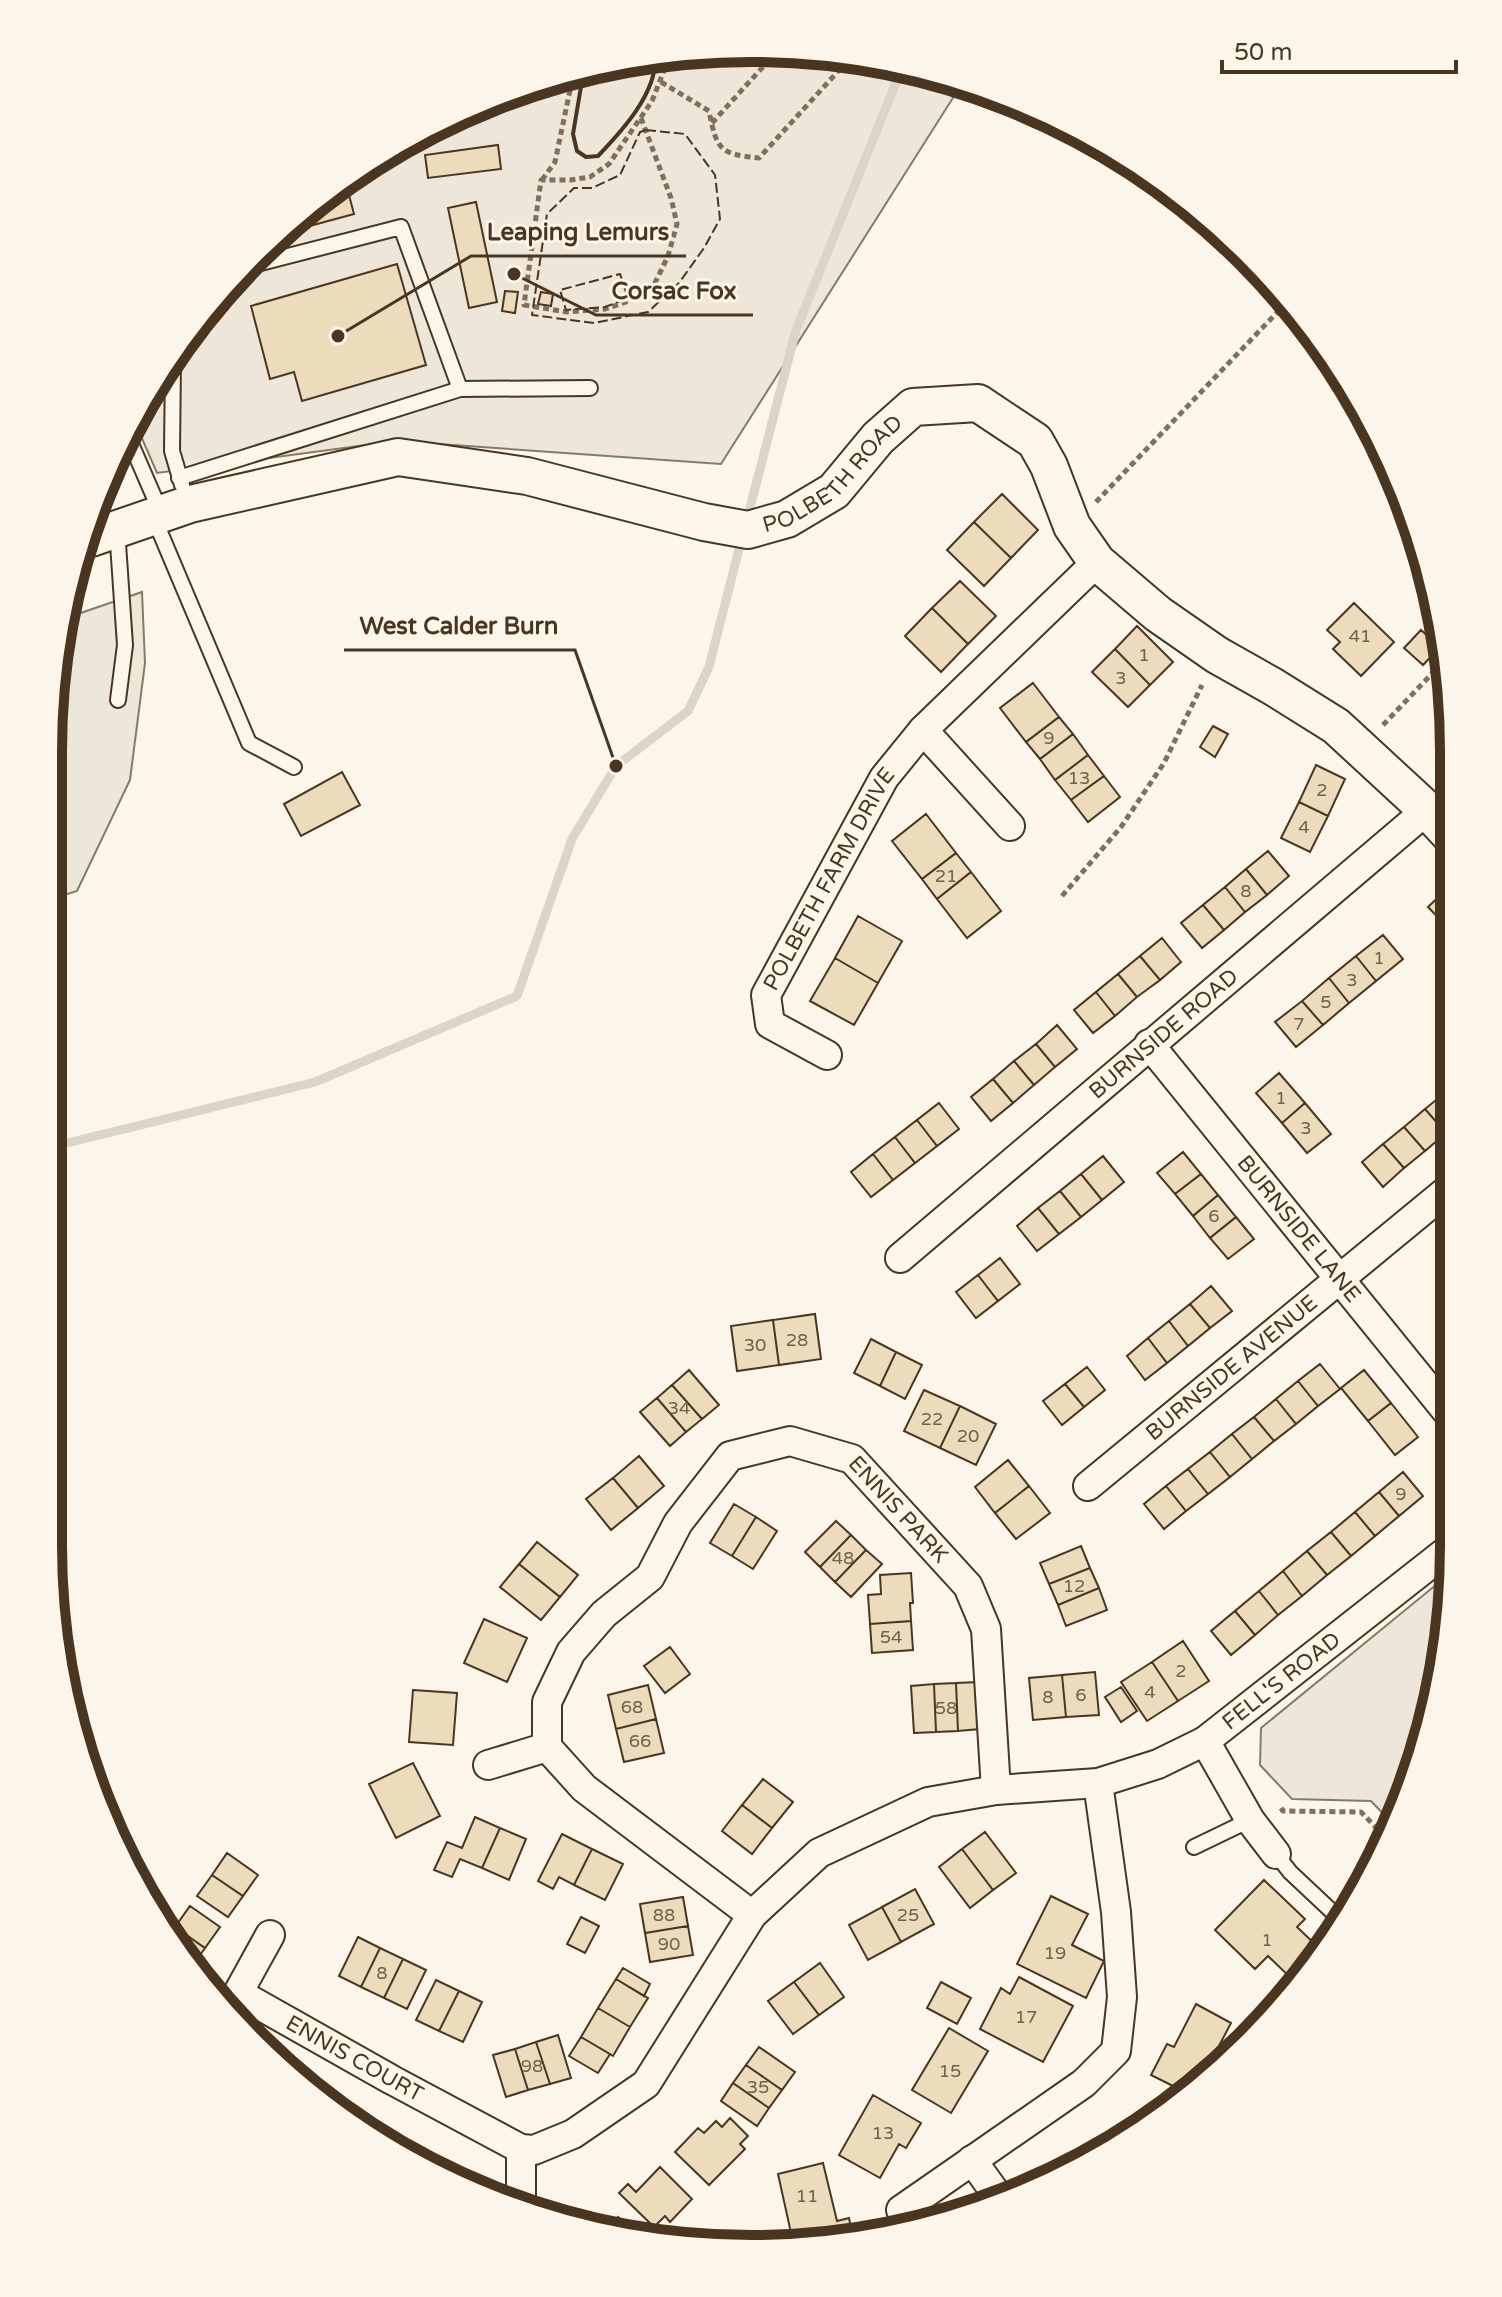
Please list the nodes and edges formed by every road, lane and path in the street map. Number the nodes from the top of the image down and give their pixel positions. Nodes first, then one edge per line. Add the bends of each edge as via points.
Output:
1 (767, 62) edge
2 (666, 67) edge
3 (841, 68) edge
4 (661, 82) junction
5 (571, 86) edge
6 (641, 118) junction
7 (711, 123) junction
8 (541, 180) junction
9 (267, 261) edge
10 (1280, 310) edge
11 (173, 376) edge
12 (590, 388) dead end
13 (460, 389) junction
14 (134, 444) edge
15 (171, 503) junction
16 (1072, 526) junction
17 (104, 533) edge
18 (1097, 562) junction
19 (1217, 655) junction
20 (1435, 671) edge
21 (118, 700) dead end
22 (923, 730) junction
23 (1361, 749) junction
24 (294, 767) dead end
25 (1427, 810) junction
26 (1440, 824) edge
27 (1010, 826) dead end
28 (1062, 896) dead end
29 (1149, 1044) junction
30 (827, 1055) dead end
31 (1440, 1196) edge
32 (900, 1258) dead end
33 (1340, 1279) junction
34 (1440, 1403) edge
35 (1088, 1486) dead end
36 (1440, 1556) edge
37 (1205, 1741) junction
38 (547, 1747) junction
39 (488, 1765) dead end
40 (1098, 1783) junction
41 (996, 1790) junction
42 (1274, 1799) dead end
43 (1250, 1820) junction
44 (1379, 1830) edge
45 (1194, 1847) dead end
46 (1276, 1854) joint
47 (1334, 1913) edge
48 (752, 1915) junction
49 (270, 1935) dead end
50 (521, 2149) junction
51 (972, 2160) junction
52 (994, 2190) edge
53 (521, 2195) edge
54 (901, 2210) dead end

1 - 7 path
2 - 4 path
3 - 7 path via 759,158 733,155 716,142
4 - 6 path
4 - 7 path via 709,111
5 - 8 path via 555,162
6 - 8 path via 609,164 590,177
6 - 8 path via 677,224 668,256 646,295 605,309 567,312 524,305
9 - 13 lane via 401,227
10 - 16 path
11 - 15 lane
12 - 13 lane
13 - 15 lane
14 - 15 lane
15 - 16 street, POLBETH ROAD via 398,457 527,476 748,530 787,519 834,491 878,438 913,407 978,403 1035,441
15 - 17 street, POLBETH ROAD
15 - 24 lane via 249,743
16 - 18 street, POLBETH ROAD
17 - 21 lane via 125,645
18 - 19 street, POLBETH ROAD
18 - 22 street, POLBETH FARM DRIVE
19 - 23 street, POLBETH ROAD via 1336,726
19 - 28 path via 1164,763 1121,827
20 - 23 path
22 - 27 street
22 - 30 street, POLBETH FARM DRIVE via 884,778 766,995 770,1024
23 - 25 street, POLBETH ROAD
25 - 26 street, POLBETH ROAD
25 - 29 street, BURNSIDE ROAD
29 - 32 street, BURNSIDE ROAD
29 - 33 street, BURNSIDE LANE
31 - 33 street, BURNSIDE AVENUE
33 - 34 street, BURNSIDE LANE
33 - 35 street, BURNSIDE AVENUE
36 - 37 street, FELL'S ROAD
37 - 40 street, FELL'S ROAD via 1158,1764
37 - 43 street
38 - 39 street
38 - 41 street, ENNIS PARK via 547,1702 571,1652 604,1614 650,1577 678,1523 730,1456 790,1441 852,1459 968,1586 986,1629
38 - 48 street via 584,1788
40 - 41 street
40 - 51 street via 1122,1997 1116,2051 1084,2083
41 - 48 street via 928,1802 819,1853
42 - 44 path via 1283,1811 1361,1812
43 - 45 lane
43 - 46 street
46 - 47 lane
48 - 50 street via 646,2084 573,2134 534,2150
49 - 50 street, ENNIS COURT via 238,1993
50 - 53 street
51 - 52 street
51 - 54 street

